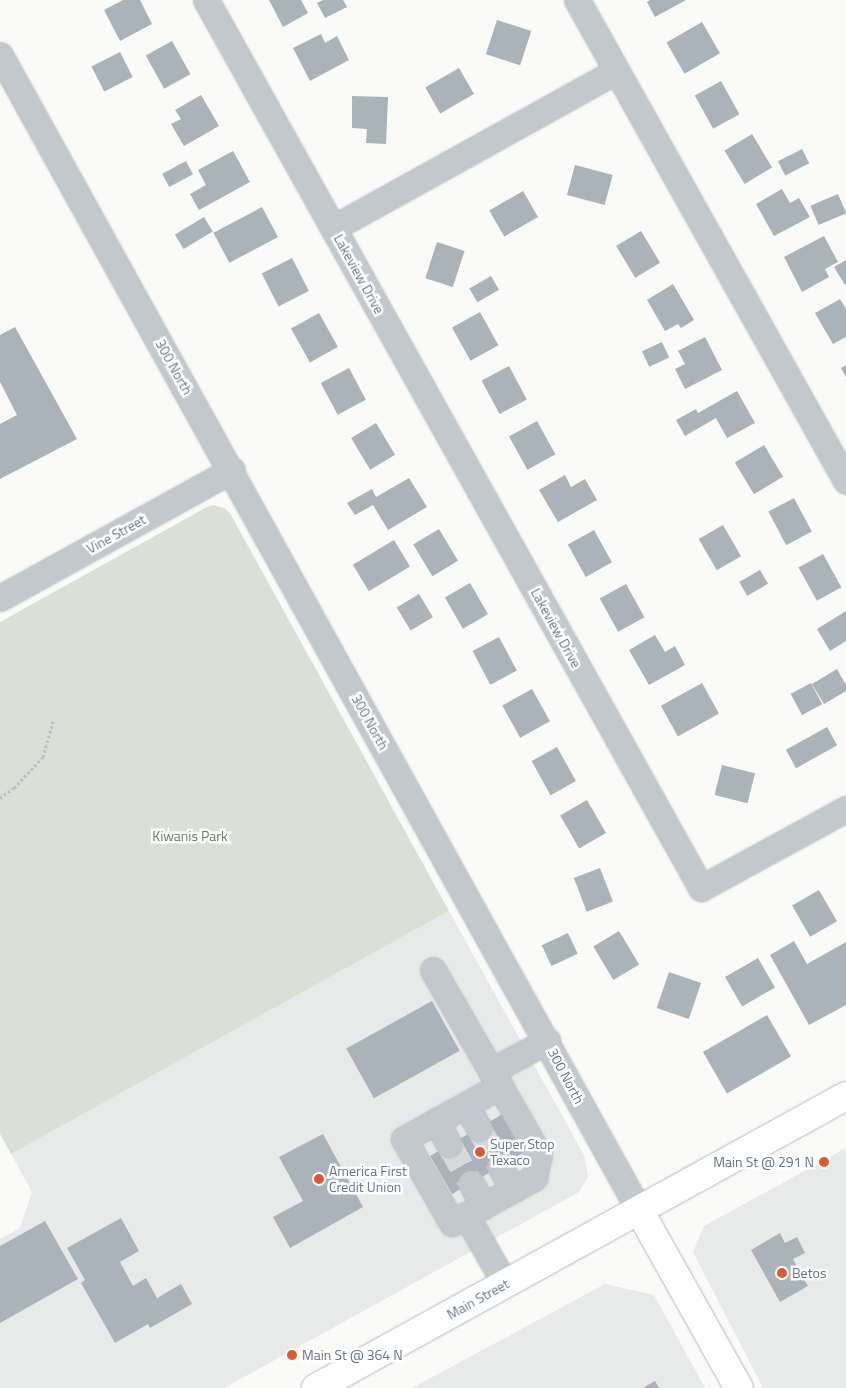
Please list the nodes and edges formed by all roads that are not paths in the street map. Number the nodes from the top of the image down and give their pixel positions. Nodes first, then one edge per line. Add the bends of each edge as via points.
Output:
1 (206, 0) edge
2 (577, 0) edge
3 (0, 56) edge
4 (616, 71) junction
5 (333, 228) junction
6 (232, 470) junction
7 (846, 481) edge
8 (0, 598) edge
9 (844, 814) edge
10 (433, 970) dead end
11 (547, 1041) junction
12 (495, 1079) junction
13 (846, 1096) edge
14 (466, 1105) junction
15 (436, 1121) junction
16 (479, 1128) tunnel mouth
17 (449, 1144) tunnel mouth
18 (500, 1166) tunnel mouth
19 (471, 1182) tunnel mouth
20 (513, 1189) junction
21 (475, 1210) junction
22 (639, 1210) junction
23 (504, 1284) junction
24 (316, 1388) edge
25 (739, 1388) edge

1 - 5 street, Lakeview Drive
2 - 4 street
3 - 6 street, 300 North
4 - 5 street, Lakeview Drive
4 - 7 street
5 - 9 street, Lakeview Drive via 700,888
6 - 8 street, Vine Street
6 - 11 street, 300 North
10 - 12 street
11 - 12 street
11 - 22 street, 300 North
12 - 14 street
12 - 20 street via 539,1155 534,1178
13 - 22 main road, Main Street
14 - 15 street
14 - 16 street
15 - 17 street
15 - 21 street via 404,1139 452,1223
18 - 20 street
19 - 21 street
20 - 21 street
21 - 23 street
22 - 23 main road, Main Street
22 - 25 main road, 300 North
23 - 24 main road, Main Street

